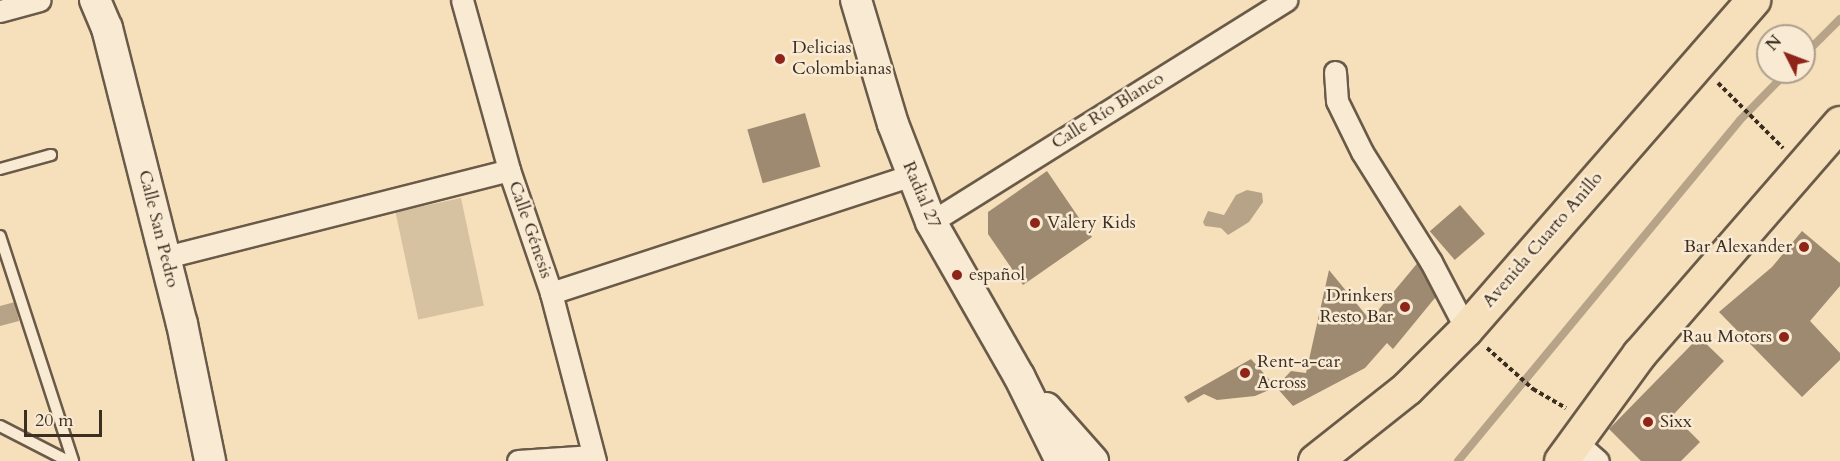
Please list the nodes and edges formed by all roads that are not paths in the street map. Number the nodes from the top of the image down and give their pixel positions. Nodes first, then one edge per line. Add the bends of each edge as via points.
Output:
1 (40, 0) edge
2 (95, 0) edge
3 (462, 0) edge
4 (856, 0) edge
5 (1286, 0) edge
6 (1753, 0) edge
7 (0, 11) edge
8 (1335, 72) dead end
9 (1840, 123) edge
10 (51, 155) dead end
11 (0, 169) edge
12 (509, 170) junction
13 (911, 176) junction
14 (931, 222) junction
15 (0, 236) edge
16 (166, 257) junction
17 (551, 292) junction
18 (1476, 338) junction
19 (1018, 376) junction
20 (0, 426) edge
21 (1581, 446) edge
22 (594, 459) edge
23 (68, 461) edge
24 (73, 461) edge
25 (210, 461) edge
26 (518, 461) edge
27 (1061, 461) edge
28 (1093, 461) edge
29 (1315, 461) edge

1 - 7 street
2 - 16 street, Calle San Pedro via 107,27
3 - 12 street, Calle Génesis
4 - 13 street, Radial 27
5 - 14 street, Calle Río Blanco
6 - 18 highway, Avenida Cuarto Anillo
8 - 18 street via 1337,101 1362,152
9 - 21 highway via 1639,354
10 - 11 lane
12 - 16 street
12 - 17 street, Calle Génesis
13 - 14 street, Radial 27
13 - 17 street
14 - 19 street, Radial 27
15 - 24 lane
16 - 25 street, Calle San Pedro
17 - 22 street, Calle Génesis
18 - 29 highway, Avenida Cuarto Anillo
19 - 27 street, Radial 27
19 - 28 street, Radial 27
20 - 23 lane
22 - 26 street

